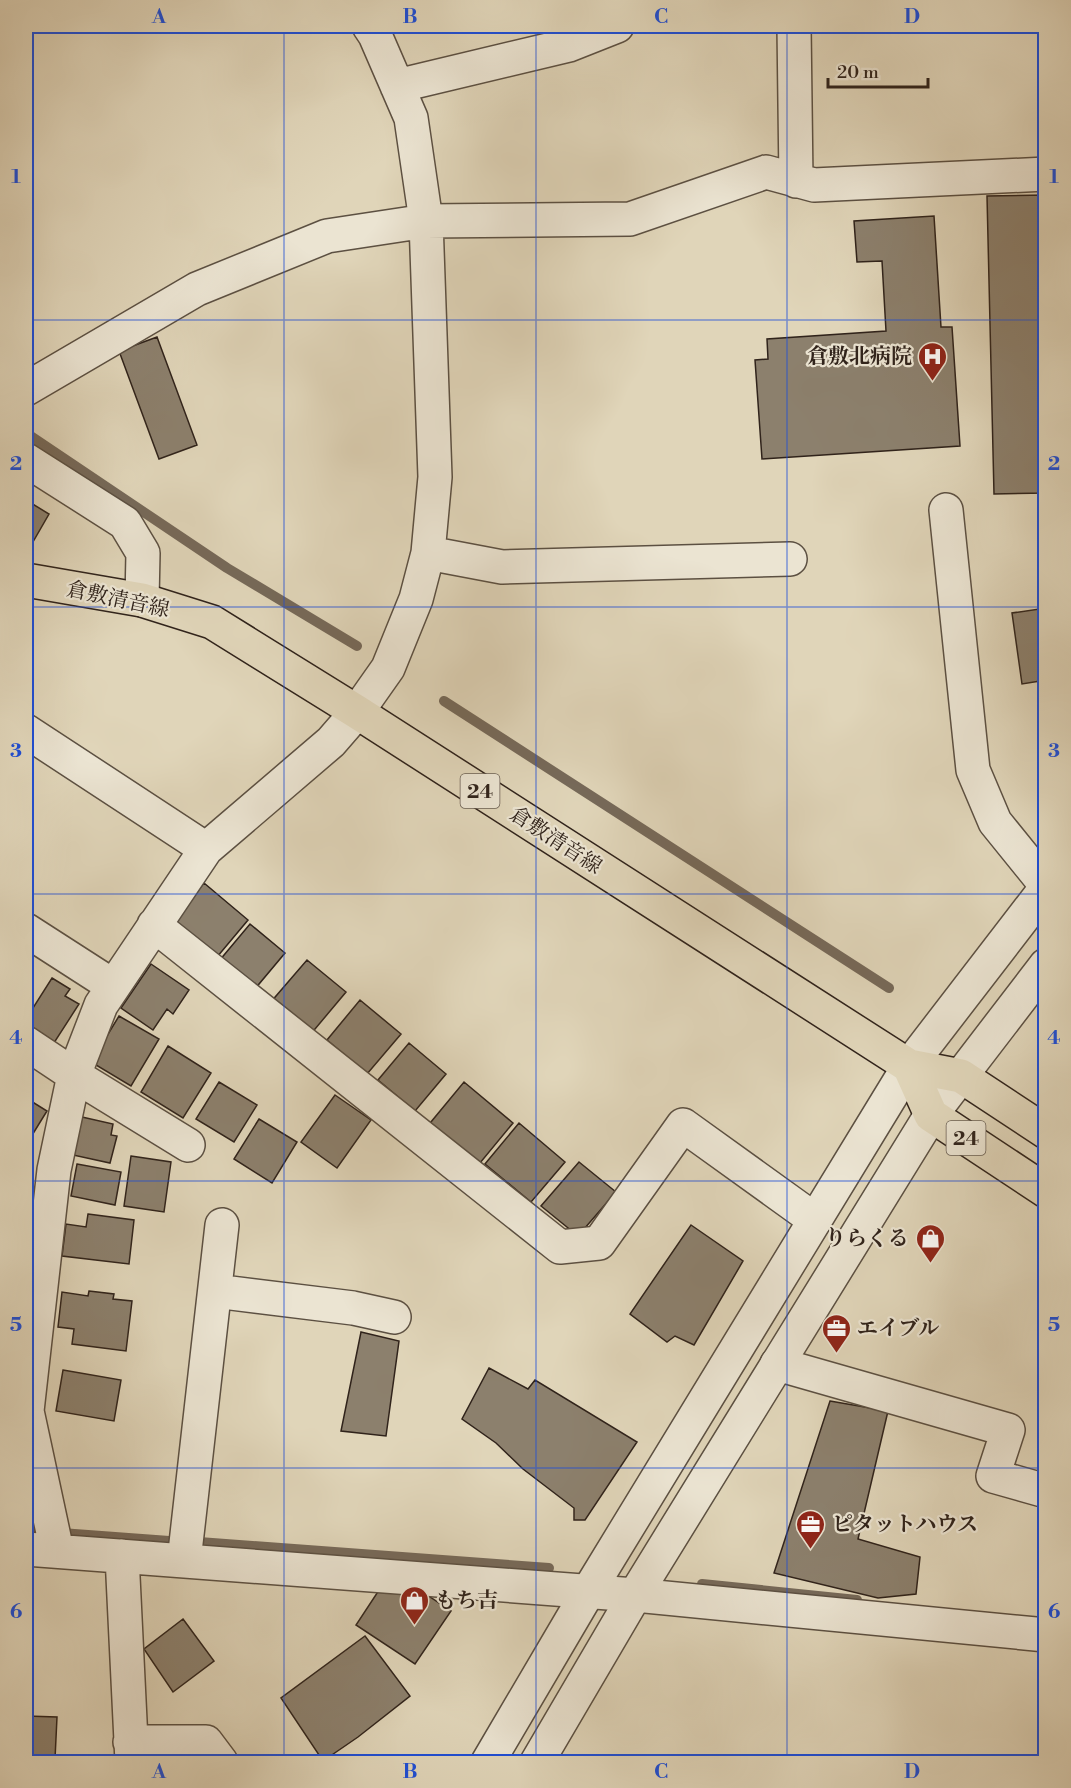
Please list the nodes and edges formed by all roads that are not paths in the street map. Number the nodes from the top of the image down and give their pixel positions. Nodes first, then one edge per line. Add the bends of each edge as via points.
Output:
1 (369, 26) edge
2 (617, 26) edge
3 (794, 26) edge
4 (397, 86) junction
5 (1046, 174) edge
6 (796, 181) junction
7 (426, 220) junction
8 (26, 389) edge
9 (26, 460) edge
10 (946, 510) dead end
11 (428, 553) junction
12 (790, 559) dead end
13 (26, 580) edge
14 (142, 600) junction
15 (357, 712) junction
16 (26, 730) edge
17 (206, 849) junction
18 (1046, 886) edge
19 (154, 925) junction
20 (26, 930) edge
21 (1046, 965) edge
22 (113, 986) junction
23 (26, 1042) edge
24 (909, 1065) junction
25 (74, 1075) junction
26 (961, 1076) junction
27 (931, 1115) junction
28 (1046, 1132) edge
29 (188, 1145) dead end
30 (1046, 1191) edge
31 (815, 1220) junction
32 (222, 1225) dead end
33 (215, 1291) junction
34 (394, 1317) dead end
35 (777, 1364) junction
36 (26, 1410) edge
37 (1046, 1491) edge
38 (41, 1550) edge
39 (122, 1556) junction
40 (184, 1561) junction
41 (588, 1592) junction
42 (635, 1595) junction
43 (1046, 1635) edge
44 (131, 1752) edge
45 (221, 1762) edge
46 (488, 1762) edge
47 (537, 1762) edge

1 - 4 street
2 - 4 street via 569,45
3 - 6 street
4 - 7 street via 411,118
5 - 6 street via 814,185
6 - 7 street via 766,172 630,219
7 - 8 street via 327,236 197,289
7 - 11 street via 435,477
9 - 14 street via 125,523 143,552
10 - 18 street via 973,770 994,822
11 - 12 street via 502,567
11 - 15 street via 417,599 388,668
13 - 14 main road, 倉敷清音線 / 24
14 - 15 main road, 倉敷清音線 / 24 via 212,622
15 - 17 street via 331,742
15 - 24 main road, 倉敷清音線 / 24
16 - 17 street
17 - 19 street
18 - 24 street
19 - 22 street
19 - 31 street via 560,1248 599,1243 683,1125
20 - 22 street
21 - 26 street
22 - 25 street via 101,1005
23 - 25 street
24 - 26 main road, 倉敷清音線 / 24
24 - 27 main road, 24
24 - 31 street
25 - 29 street
25 - 36 street via 54,1170
26 - 27 street
26 - 28 main road, 倉敷清音線 / 24
27 - 30 main road, 24
27 - 35 street
31 - 41 street
32 - 33 street
33 - 34 street via 353,1308
33 - 40 street
35 - 37 street via 1008,1430 993,1476
35 - 42 street
36 - 38 street
38 - 39 street
39 - 40 street
39 - 44 street
40 - 41 street
41 - 42 street
41 - 46 street
42 - 43 street
42 - 47 street
44 - 45 street via 206,1742

